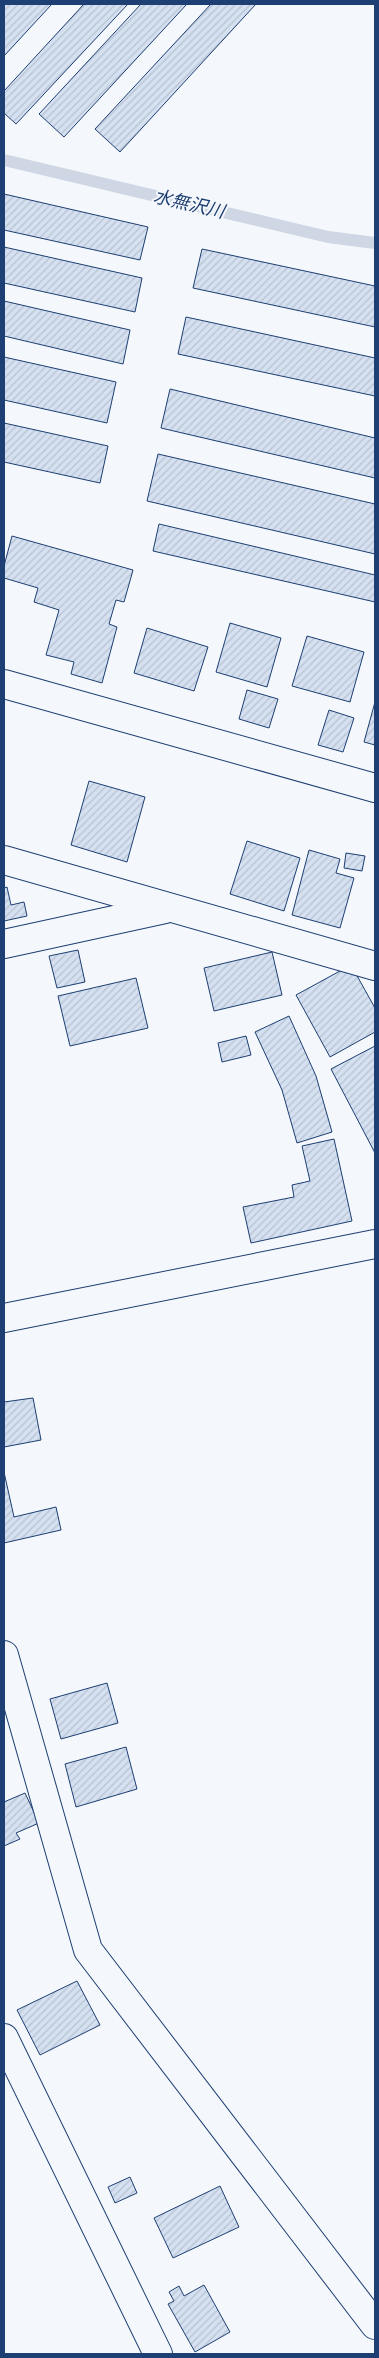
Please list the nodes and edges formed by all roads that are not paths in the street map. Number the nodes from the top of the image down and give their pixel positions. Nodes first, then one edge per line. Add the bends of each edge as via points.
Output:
1 (4, 684) edge
2 (375, 788) edge
3 (4, 860) edge
4 (169, 908) junction
5 (4, 944) edge
6 (375, 966) edge
7 (375, 1244) edge
8 (4, 1318) edge
9 (4, 1655) edge
10 (4, 2038) edge
11 (375, 2326) edge
12 (158, 2354) edge

1 - 2 street
3 - 4 street
4 - 5 street
4 - 6 street
7 - 8 street
9 - 11 street via 88,1950
10 - 12 street

